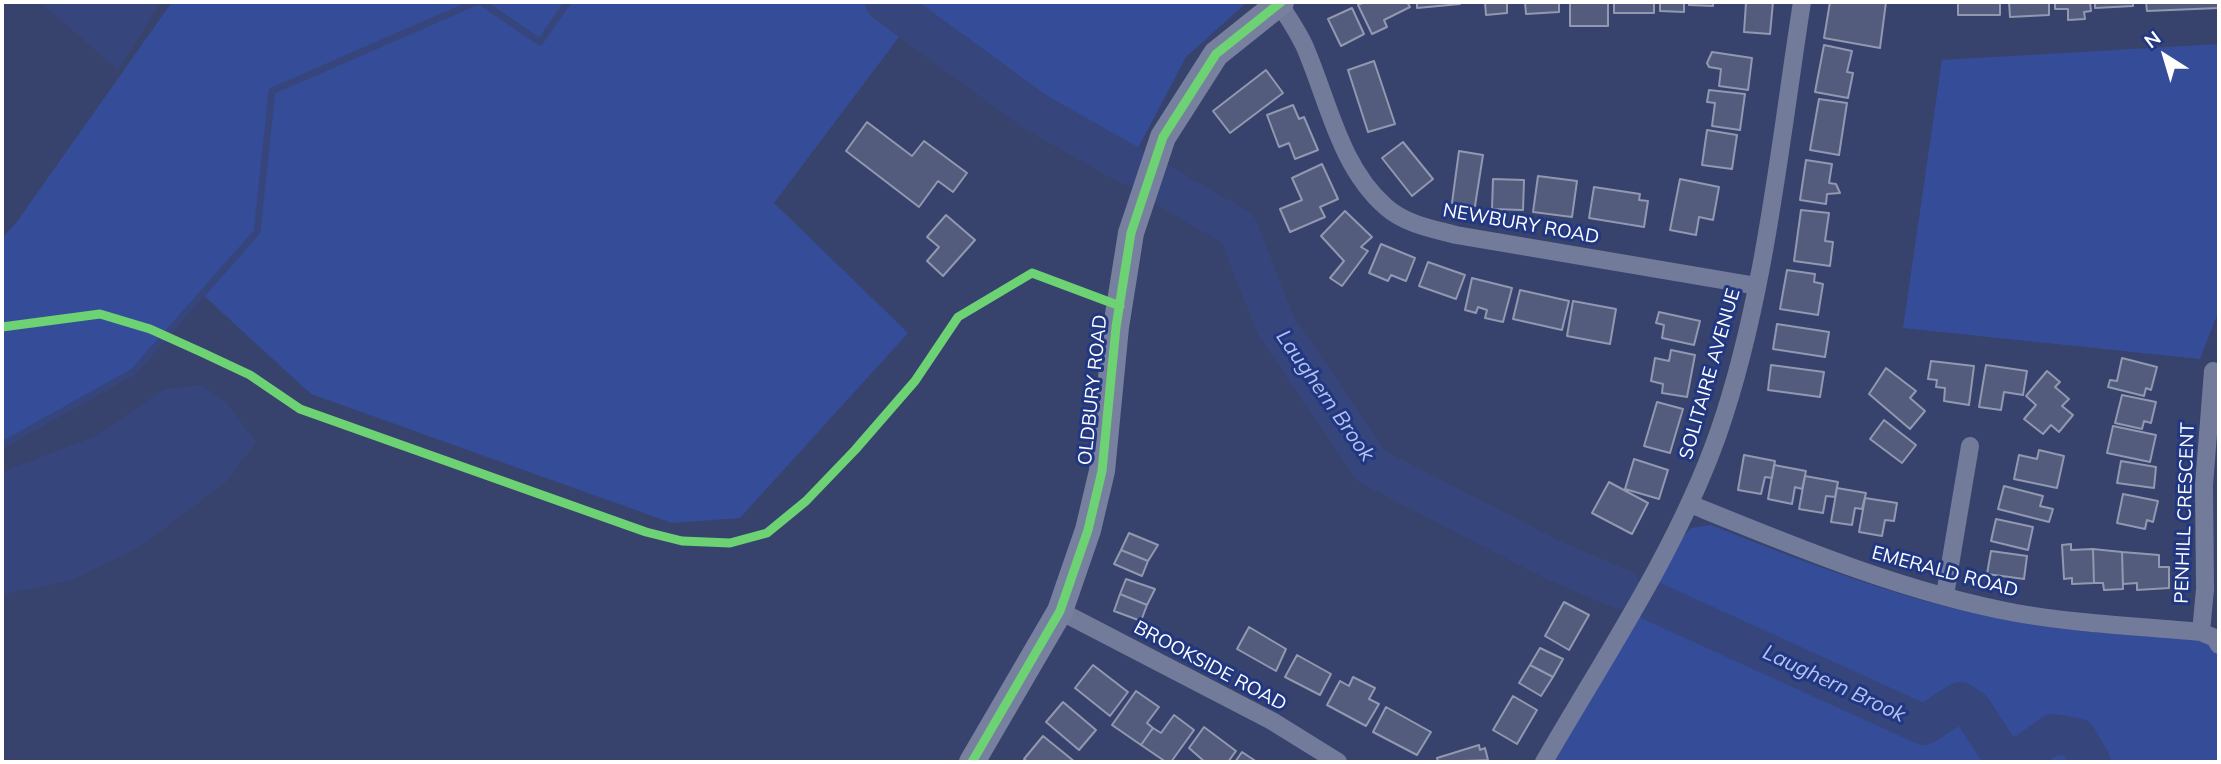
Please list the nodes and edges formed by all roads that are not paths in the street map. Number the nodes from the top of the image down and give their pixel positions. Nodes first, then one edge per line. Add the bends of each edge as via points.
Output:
1 (1280, 2) edge
2 (1802, 2) edge
3 (1757, 286) junction
4 (2209, 373) edge
5 (1970, 446) dead end
6 (1690, 504) junction
7 (1945, 595) junction
8 (1060, 611) junction
9 (2201, 632) junction
10 (2219, 645) edge
11 (972, 762) edge
12 (1338, 762) edge
13 (1544, 762) edge

1 - 3 street, NEWBURY ROAD via 1303,43 1338,136 1363,179 1387,208 1418,225 1456,235
1 - 8 street, OLDBURY ROAD via 1216,54 1163,137 1132,233 1116,327 1102,471 1088,530
2 - 3 street, SOLITAIRE AVENUE
3 - 6 street, SOLITAIRE AVENUE via 1718,433
4 - 9 street, PENHILL CRESCENT
5 - 7 street
6 - 7 street, EMERALD ROAD via 1829,561
6 - 13 street, SOLITAIRE AVENUE
7 - 9 street, EMERALD ROAD via 2097,625
8 - 11 street, OLDBURY ROAD
8 - 12 street, BROOKSIDE ROAD via 1272,721
9 - 10 street

